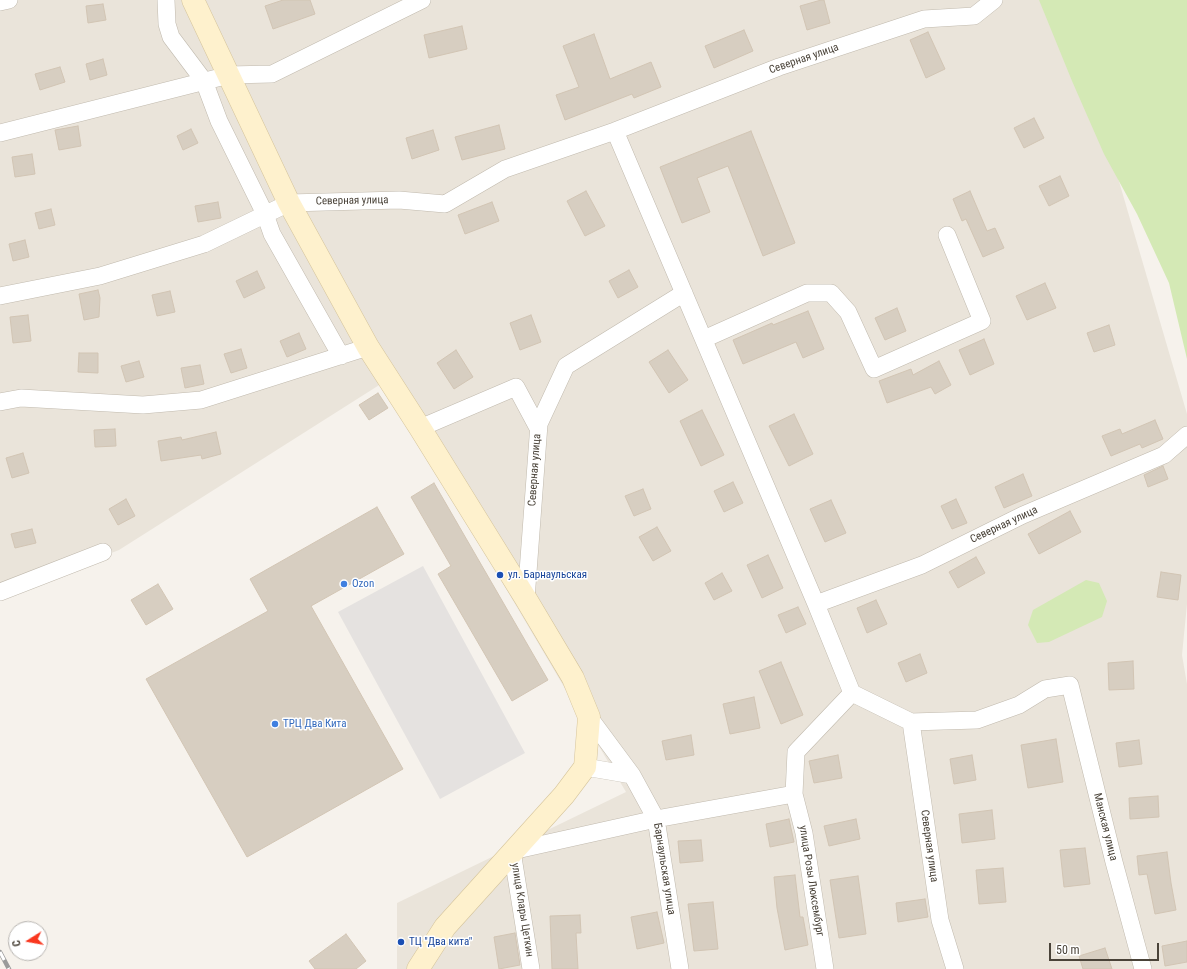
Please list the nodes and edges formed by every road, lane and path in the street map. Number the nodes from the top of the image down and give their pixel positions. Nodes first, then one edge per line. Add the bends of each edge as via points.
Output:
1 (9, 0) edge
2 (166, 0) edge
3 (193, 0) edge
4 (422, 0) edge
5 (994, 0) edge
6 (0, 2) edge
7 (229, 74) junction
8 (204, 81) junction
9 (616, 131) junction
10 (0, 133) edge
11 (289, 203) junction
12 (265, 214) junction
13 (947, 235) dead end
14 (684, 293) junction
15 (0, 296) edge
16 (704, 339) junction
17 (368, 347) junction
18 (341, 356) junction
19 (0, 402) edge
20 (420, 428) junction
21 (538, 428) junction
22 (1187, 435) edge
23 (103, 552) dead end
24 (0, 592) edge
25 (526, 599) junction
26 (816, 604) junction
27 (852, 694) junction
28 (589, 717) junction
29 (911, 722) junction
30 (585, 767) junction
31 (632, 775) junction
32 (794, 794) junction
33 (656, 818) junction
34 (512, 851) junction
35 (418, 969) edge
36 (531, 969) edge
37 (680, 969) edge
38 (825, 969) edge
39 (955, 969) edge
40 (1143, 969) edge

1 - 6 street
2 - 8 street via 167,24 171,37
3 - 7 street
4 - 7 street via 272,74
5 - 9 street, Северная улица via 974,16 924,19 779,67
7 - 8 street
7 - 11 street
8 - 10 street
8 - 12 street via 220,121
9 - 11 street, Северная улица via 505,170 445,204 399,200
9 - 14 street
11 - 12 street
11 - 17 street
12 - 15 street via 204,244 100,276
12 - 18 street via 272,234
13 - 16 street via 982,321 874,369 848,312 831,293 808,293
14 - 16 street
14 - 21 street, Северная улица via 566,366
16 - 26 street
17 - 18 street
17 - 20 street
18 - 19 street via 201,400 143,405 21,398
20 - 21 street via 516,388
20 - 25 street
21 - 25 street, Северная улица
22 - 26 street, Северная улица via 1164,455 1023,515 922,565
23 - 24 street
25 - 28 street via 573,678
26 - 27 street
27 - 29 street
27 - 32 street, улица Розы Люксембург via 796,752
28 - 30 street
28 - 31 street, Барнаульская улица
29 - 39 street, Северная улица via 940,920
29 - 40 street, Манская улица via 977,720 1020,705 1045,690 1070,685
30 - 31 street
30 - 34 street via 564,795
31 - 33 street, Барнаульская улица
32 - 33 street
32 - 38 street, улица Розы Люксембург via 804,833
33 - 34 street
33 - 37 street, Барнаульская улица
34 - 35 street via 445,926
34 - 36 street, улица Клары Цеткин

